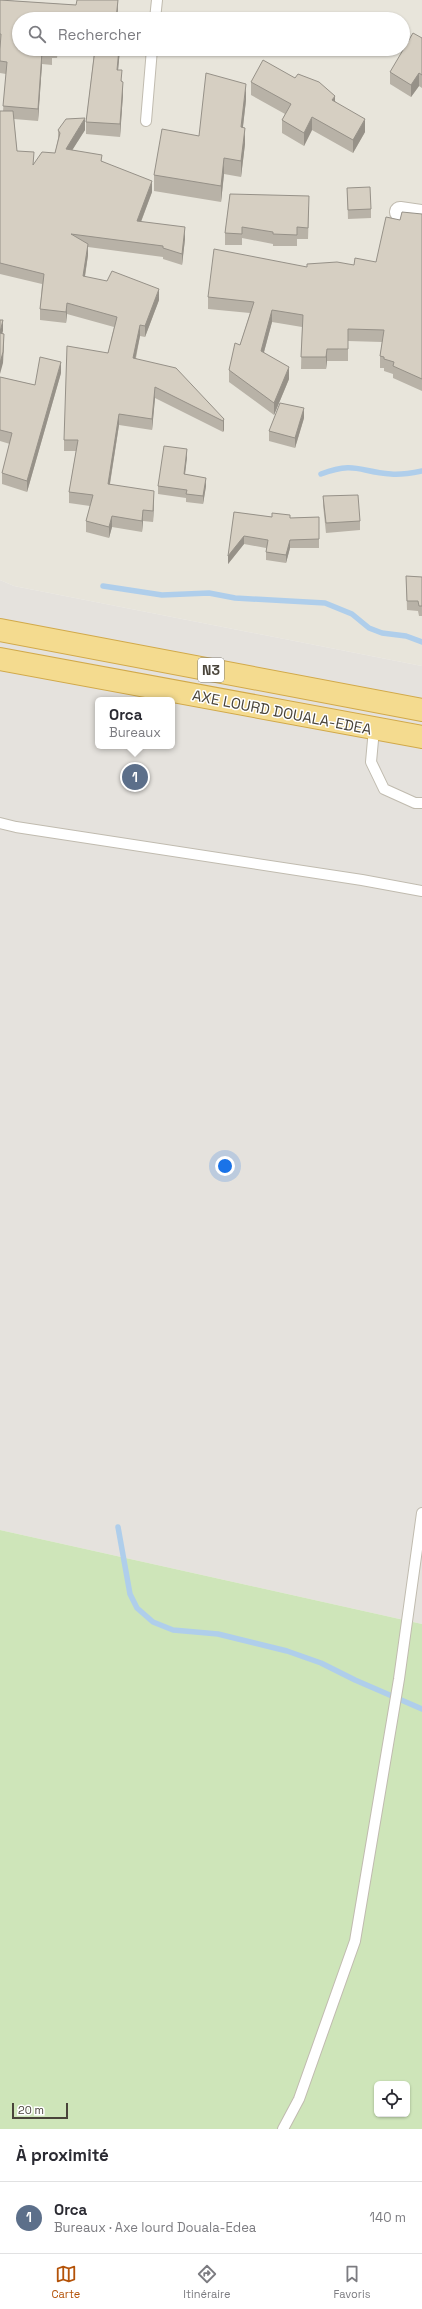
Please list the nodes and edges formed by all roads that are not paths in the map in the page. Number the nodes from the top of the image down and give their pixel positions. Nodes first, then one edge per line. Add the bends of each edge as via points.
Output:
1 (157, 0) edge
2 (156, 12) edge
3 (151, 56) edge
4 (146, 121) dead end
5 (400, 212) edge
6 (422, 216) edge
7 (0, 617) edge
8 (0, 630) edge
9 (81, 646) junction
10 (0, 659) edge
11 (422, 710) edge
12 (374, 729) junction
13 (422, 737) edge
14 (422, 804) edge
15 (0, 823) edge
16 (422, 891) edge
17 (422, 1513) edge
18 (283, 2129) edge

1 - 2 lane
3 - 4 lane
5 - 6 street
7 - 9 highway
8 - 9 highway, AXE LOURD DOUALA-EDEA / N3
9 - 11 highway, AXE LOURD DOUALA-EDEA / N3
10 - 12 highway, AXE LOURD DOUALA-EDEA / N3
12 - 13 highway, AXE LOURD DOUALA-EDEA / N3
12 - 14 lane via 371,762 384,789
15 - 16 lane via 16,828
17 - 18 lane via 399,1679 355,1941 299,2099

